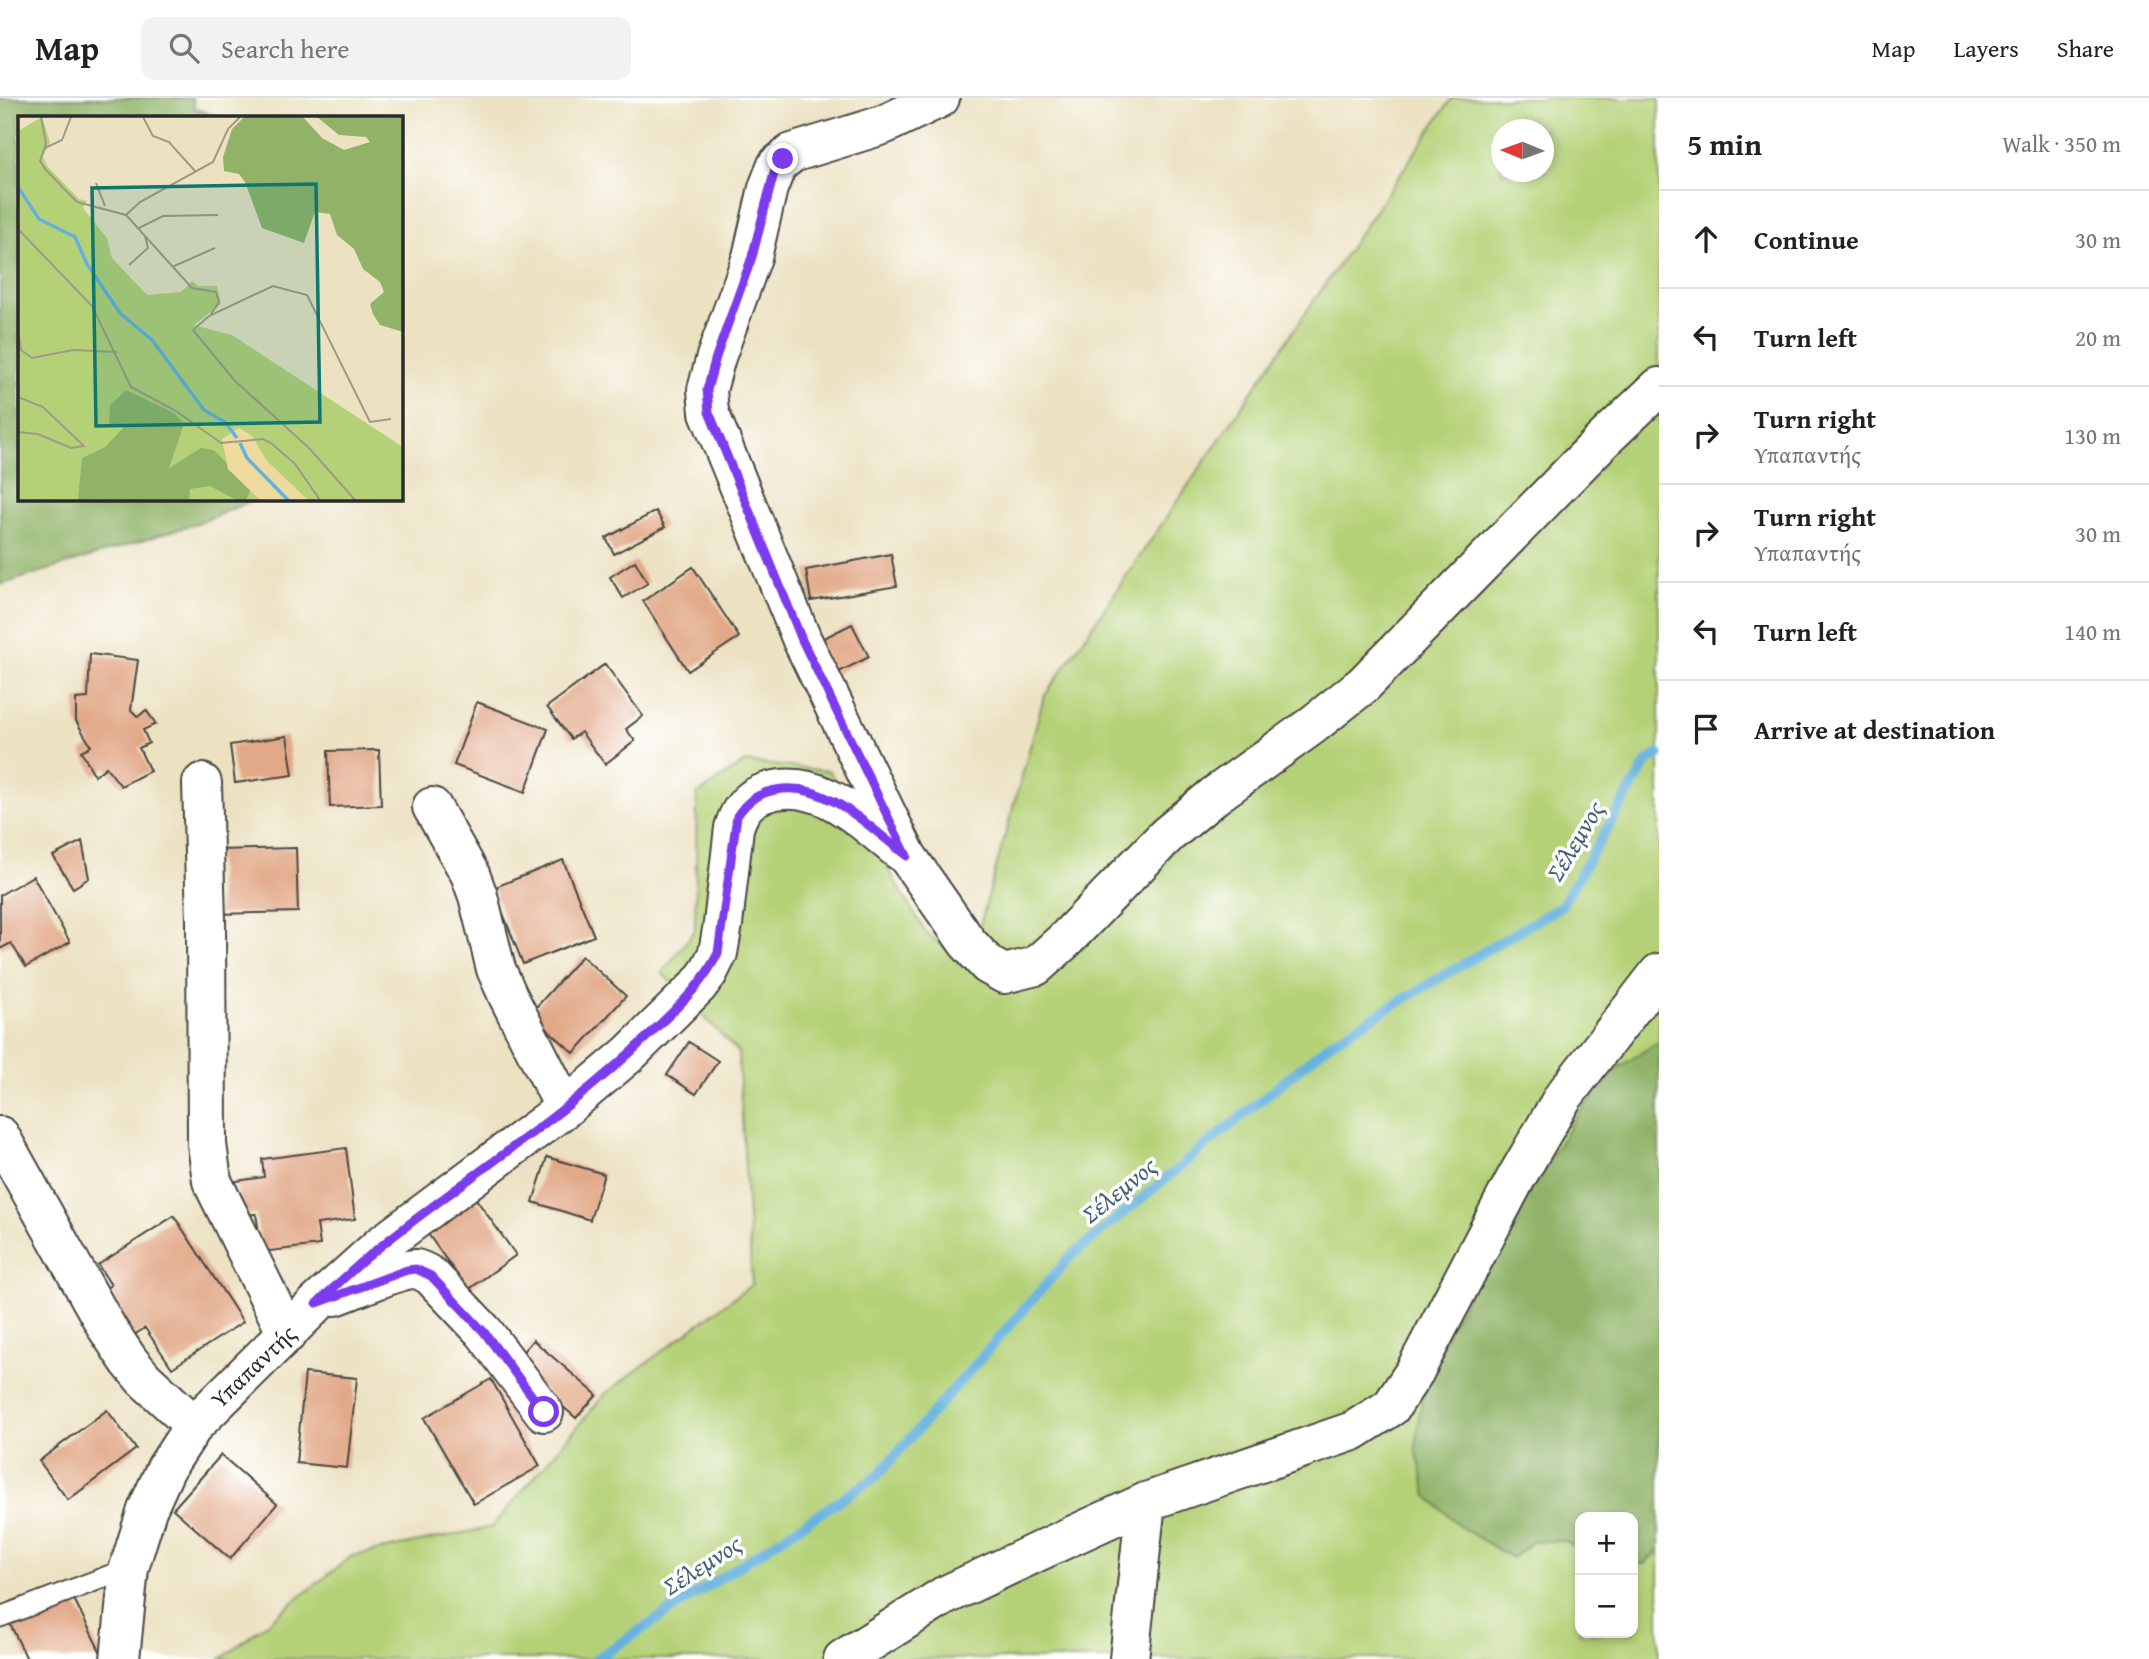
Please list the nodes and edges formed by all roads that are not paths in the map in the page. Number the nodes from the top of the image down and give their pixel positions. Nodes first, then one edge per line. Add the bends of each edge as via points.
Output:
1 (940, 98) edge
2 (1659, 387) edge
3 (202, 783) dead end
4 (432, 807) dead end
5 (907, 856) junction
6 (1659, 973) edge
7 (565, 1108) junction
8 (0, 1136) edge
9 (317, 1303) junction
10 (286, 1334) junction
11 (544, 1412) dead end
12 (194, 1425) junction
13 (1146, 1502) junction
14 (129, 1568) junction
15 (0, 1617) edge
16 (120, 1659) edge
17 (842, 1659) edge
18 (1129, 1659) edge

1 - 5 street via 883,125 792,153 777,165 707,390 709,412 802,640
2 - 5 street via 1363,685 1167,835 1036,966 1004,974 988,965
3 - 10 street via 209,1167
4 - 7 street via 470,874 496,969
5 - 7 street, Υπαπαντής via 846,809 818,794 788,787 755,796 737,816 718,953 708,973 629,1054
6 - 13 street via 1563,1097 1415,1371 1391,1407 1353,1431
7 - 9 street, Υπαπαντής via 380,1247
8 - 12 street via 129,1361
9 - 10 street, Υπαπαντής
9 - 11 street via 396,1273 424,1271 484,1332
10 - 12 street, Υπαπαντής
12 - 14 street, Υπαπαντής via 146,1510
13 - 17 street via 944,1596
13 - 18 street
14 - 15 lane
14 - 16 street, Υπαπαντής

